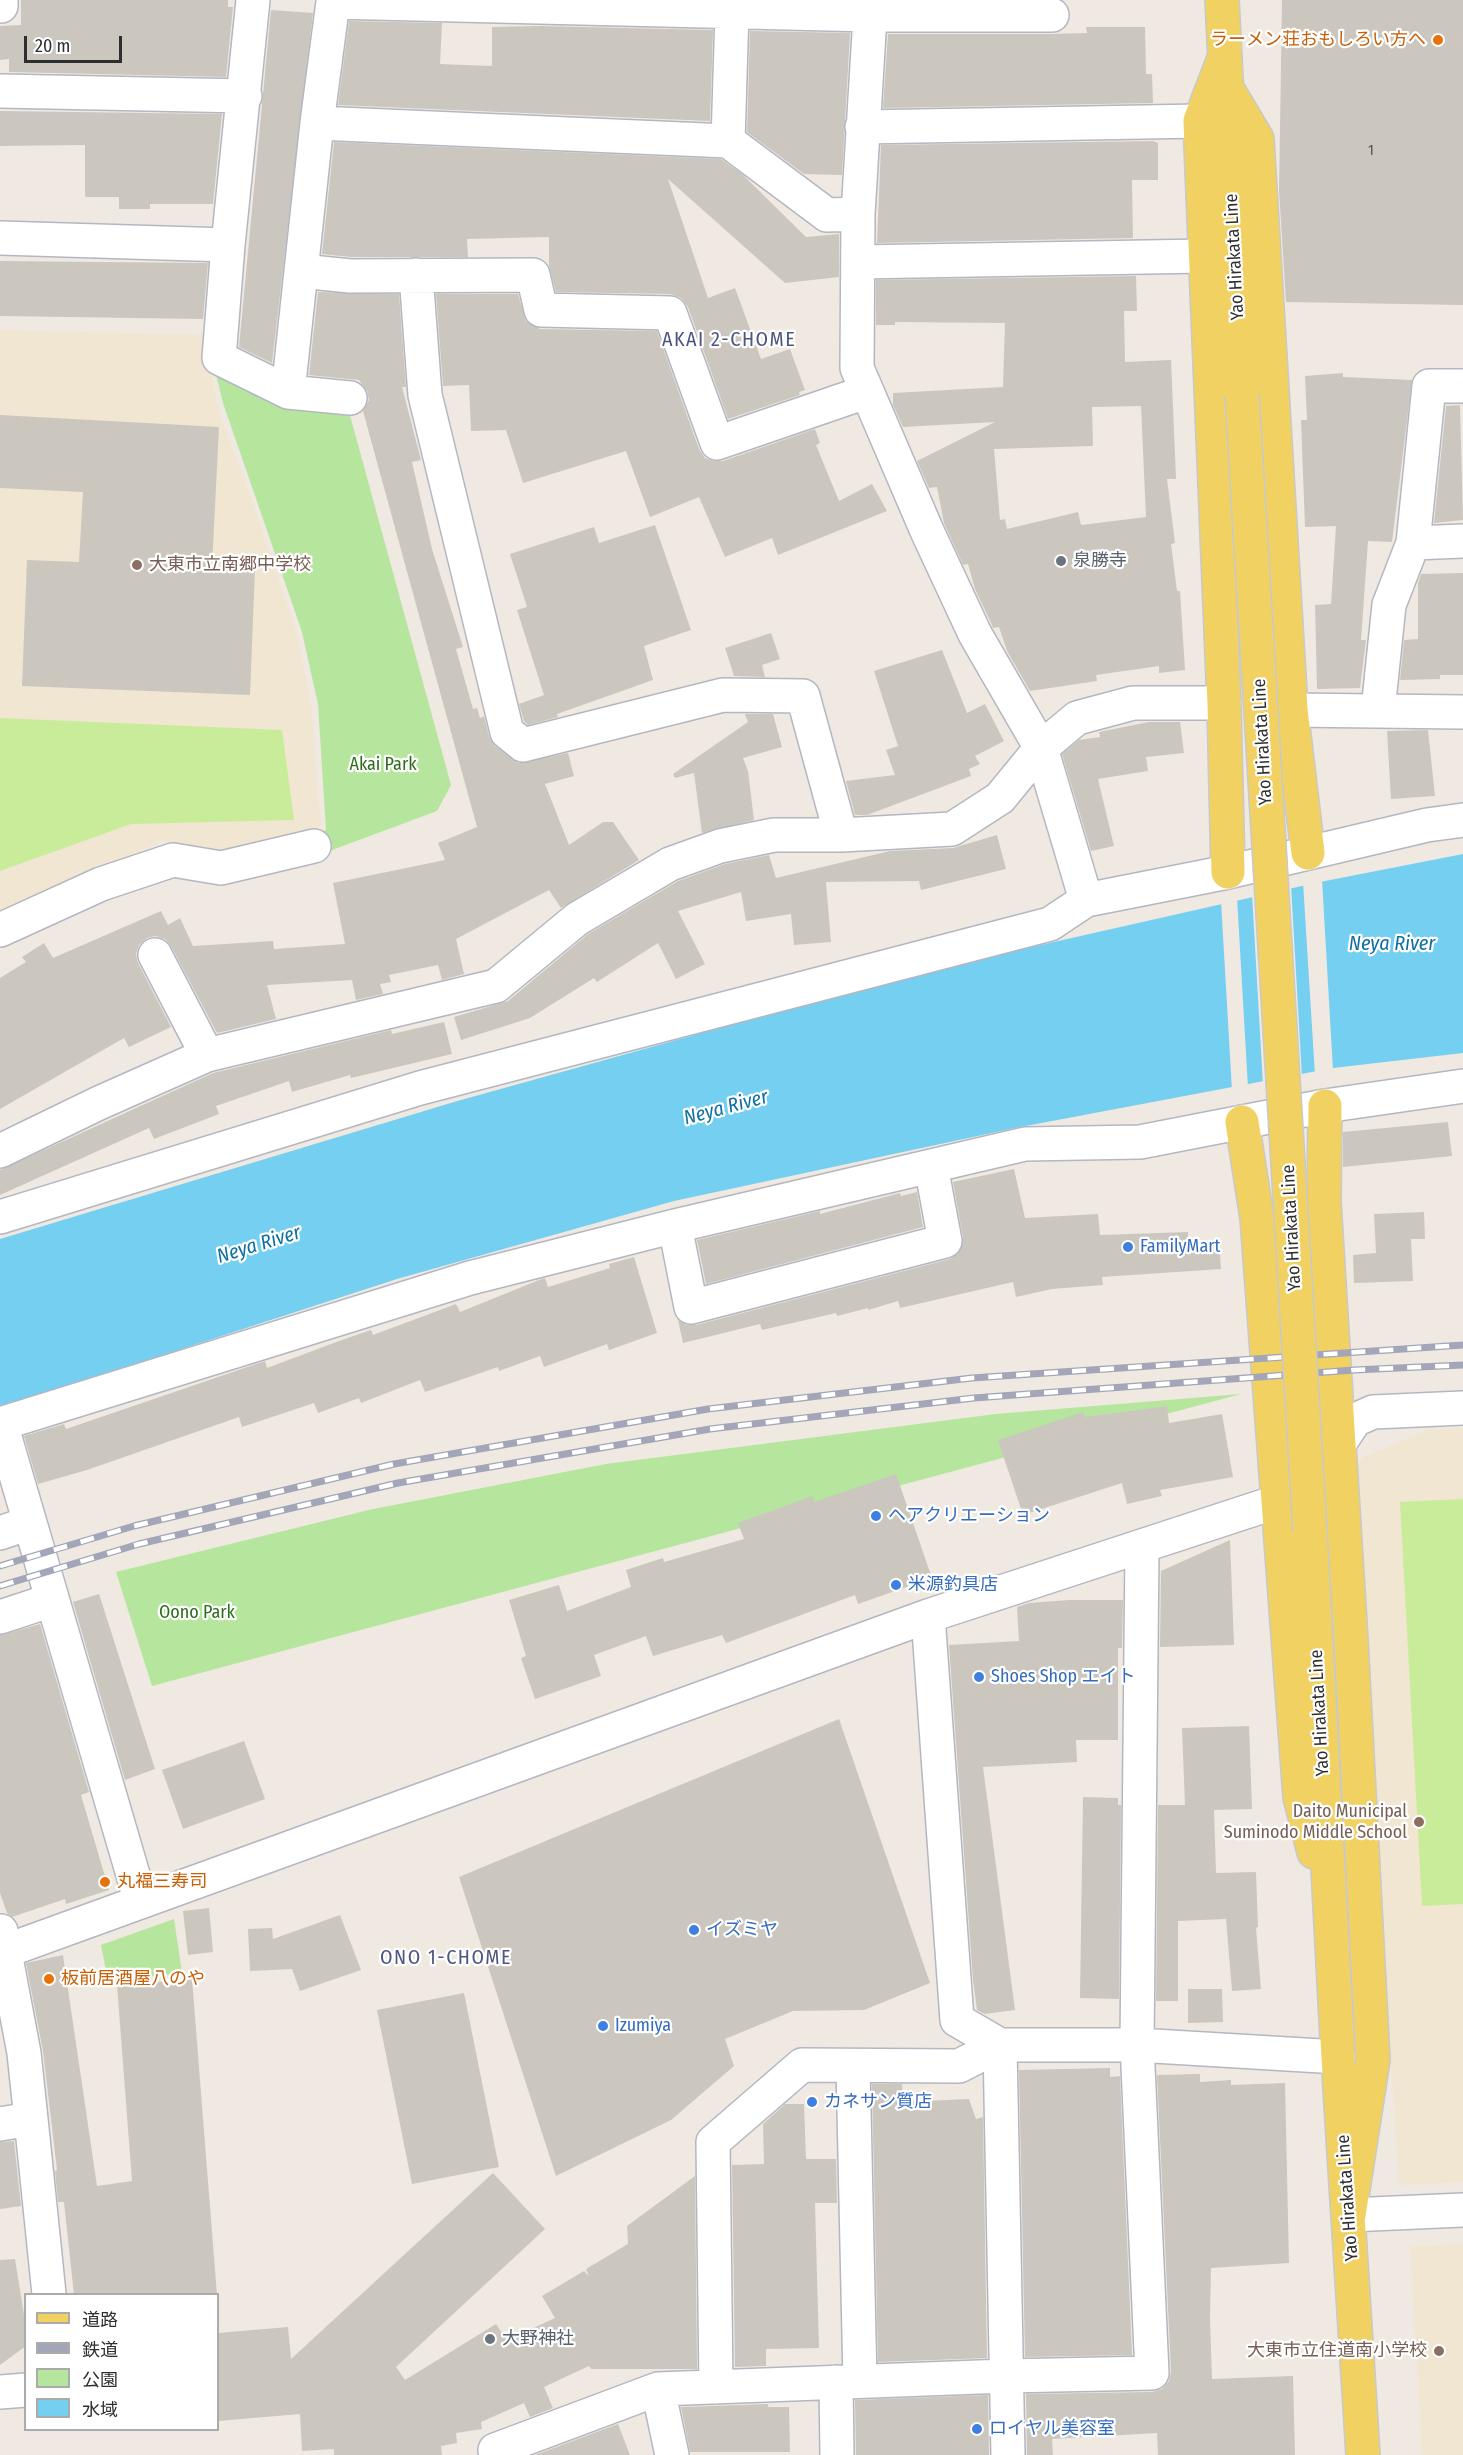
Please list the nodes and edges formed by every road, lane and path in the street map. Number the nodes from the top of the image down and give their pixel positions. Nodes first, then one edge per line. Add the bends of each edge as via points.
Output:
1 (253, 0) edge
2 (1222, 0) edge
3 (871, 8) edge
4 (732, 12) junction
5 (1052, 15) dead end
6 (1225, 71) junction
7 (0, 91) edge
8 (245, 96) junction
9 (1200, 121) junction
10 (317, 123) junction
11 (862, 127) junction
12 (728, 141) junction
13 (858, 214) junction
14 (0, 238) edge
15 (228, 245) junction
16 (1204, 256) junction
17 (858, 262) junction
18 (301, 271) junction
19 (416, 275) junction
20 (1463, 386) edge
21 (288, 392) junction
22 (866, 392) junction
23 (350, 398) dead end
24 (1463, 542) edge
25 (1413, 543) junction
26 (1224, 702) junction
27 (1291, 710) junction
28 (1377, 710) junction
29 (1463, 711) edge
30 (1041, 747) junction
31 (1463, 820) edge
32 (841, 835) junction
33 (314, 846) dead end
34 (1308, 853) junction
35 (1228, 872) junction
36 (1086, 900) junction
37 (0, 930) edge
38 (155, 955) dead end
39 (207, 1055) junction
40 (1463, 1086) edge
41 (1325, 1107) junction
42 (1242, 1122) junction
43 (0, 1151) edge
44 (932, 1166) junction
45 (0, 1217) edge
46 (675, 1226) junction
47 (1463, 1408) edge
48 (1, 1424) edge
49 (1339, 1444) junction
50 (1276, 1502) junction
51 (14, 1528) edge
52 (1142, 1548) junction
53 (52, 1600) junction
54 (928, 1616) junction
55 (0, 1617) edge
56 (141, 1902) junction
57 (1332, 1923) junction
58 (2, 1944) edge
59 (1000, 2044) junction
60 (1137, 2044) junction
61 (1338, 2057) junction
62 (853, 2066) junction
63 (16, 2121) edge
64 (1463, 2210) edge
65 (1349, 2215) junction
66 (49, 2293) edge
67 (1006, 2376) junction
68 (848, 2381) junction
69 (716, 2387) junction
70 (658, 2389) junction
71 (496, 2455) edge
72 (672, 2455) edge
73 (837, 2455) edge
74 (1008, 2455) edge
75 (1363, 2455) edge

1 - 8 street
2 - 6 main road, Yao Hirakata Line
3 - 4 street
3 - 5 street
3 - 11 street
4 - 10 street via 333,2
4 - 12 street
6 - 9 main road
6 - 27 main road via 1257,139
6 - 57 main road, Yao Hirakata Line, bridge
7 - 8 street
8 - 15 street
9 - 11 street
9 - 16 main road
10 - 12 street
10 - 18 street
11 - 13 street
12 - 13 street via 827,215
13 - 17 street
14 - 15 street
15 - 21 street via 219,358
16 - 17 street
16 - 26 main road
17 - 22 street via 857,369
18 - 19 street via 350,276
18 - 21 street
19 - 22 street via 532,275 541,310 670,313 717,443
19 - 32 street via 425,394 507,732 523,745 723,695 803,696
20 - 25 street via 1429,386
21 - 23 street
22 - 30 street via 975,634
24 - 25 street
25 - 28 street via 1389,605
26 - 30 street via 1132,703 1077,718
26 - 35 main road
27 - 28 street
27 - 34 main road
28 - 29 street
30 - 32 street via 1000,798 952,829
30 - 36 street
31 - 34 street
32 - 39 street via 774,835 720,846 670,864 577,919 496,986
33 - 37 street via 221,868 173,860 101,884
34 - 35 street
35 - 36 street
36 - 45 street via 1050,924 420,1088
38 - 39 street
39 - 43 street
40 - 41 street
41 - 42 street
41 - 49 main road via 1324,1202
42 - 44 street via 1140,1142 1025,1144
42 - 50 main road via 1257,1218
44 - 46 street
44 - 46 street via 945,1242 691,1307
46 - 48 street via 470,1278
47 - 49 street via 1373,1412 1355,1420
48 - 51 street
49 - 65 main road via 1373,2060
50 - 52 street
50 - 57 main road via 1300,1797
51 - 53 street
52 - 54 street
52 - 60 street
53 - 55 street
53 - 56 street
54 - 56 street
54 - 59 street via 957,2020
56 - 58 street
57 - 61 main road, Yao Hirakata Line
58 - 63 street via 24,2053
59 - 60 street
59 - 62 street via 959,2066
59 - 67 street
60 - 61 street
60 - 67 street via 1152,2373
61 - 65 main road, Yao Hirakata Line
62 - 68 street
62 - 69 street via 802,2065 713,2142
63 - 66 street
64 - 65 street
65 - 75 main road, Yao Hirakata Line
67 - 68 street
67 - 74 street
68 - 69 street
68 - 73 street
69 - 70 street
70 - 71 street via 495,2450
70 - 72 street

